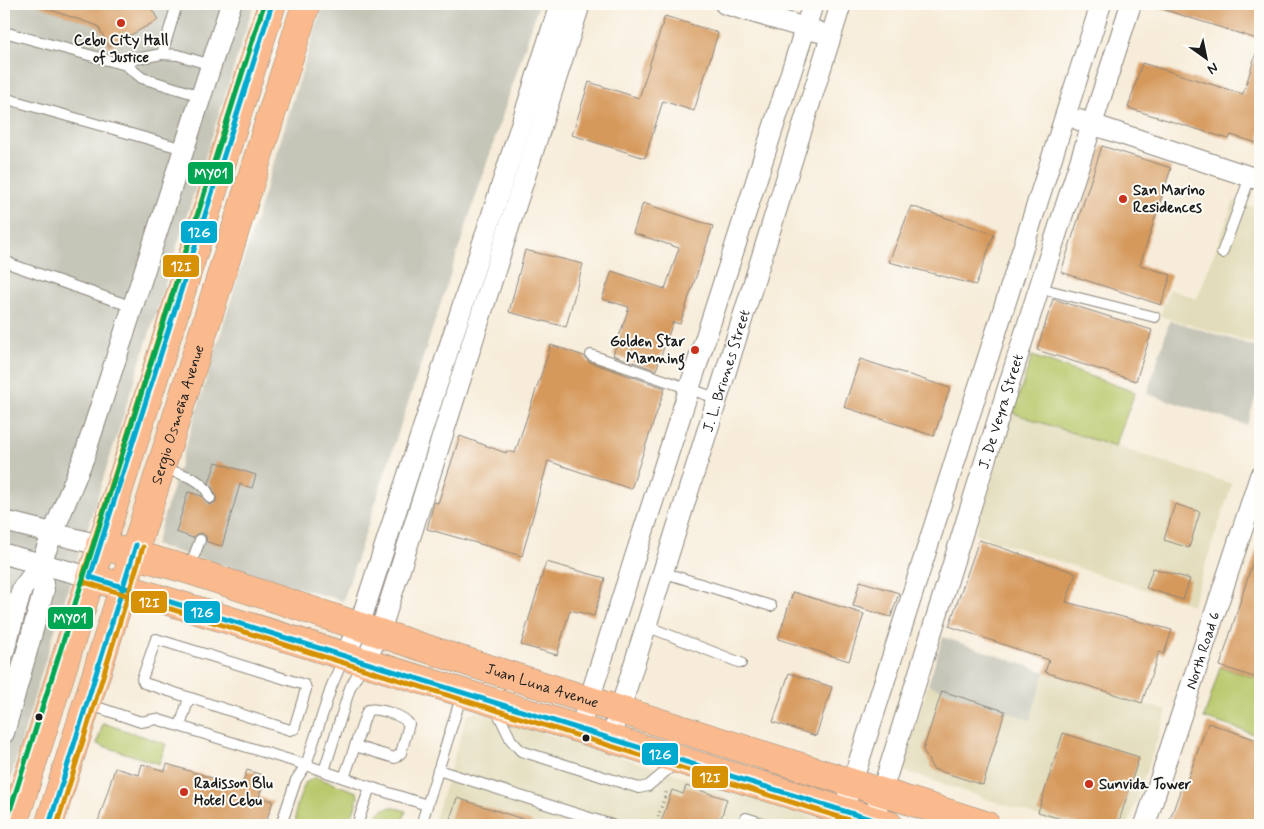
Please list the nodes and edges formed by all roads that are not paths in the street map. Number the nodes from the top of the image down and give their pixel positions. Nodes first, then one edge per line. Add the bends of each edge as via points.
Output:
1 (177, 4) edge
2 (230, 4) edge
3 (272, 4) edge
4 (306, 4) edge
5 (560, 4) edge
6 (580, 4) edge
7 (725, 4) edge
8 (813, 4) edge
9 (841, 4) edge
10 (1101, 4) edge
11 (1131, 4) edge
12 (805, 28) junction
13 (4, 32) edge
14 (831, 36) junction
15 (162, 54) junction
16 (126, 65) junction
17 (211, 65) junction
18 (201, 96) junction
19 (4, 98) edge
20 (1065, 116) junction
21 (1092, 124) junction
22 (184, 149) junction
23 (1255, 179) edge
24 (1222, 253) dead end
25 (4, 260) edge
26 (477, 260) junction
27 (497, 266) junction
28 (1039, 288) junction
29 (133, 307) junction
30 (1155, 317) dead end
31 (591, 355) dead end
32 (690, 388) junction
33 (716, 398) junction
34 (160, 468) junction
35 (1260, 476) edge
36 (950, 482) junction
37 (976, 488) junction
38 (210, 498) dead end
39 (4, 521) edge
40 (53, 532) junction
41 (200, 540) dead end
42 (100, 545) junction
43 (4, 554) edge
44 (133, 554) junction
45 (40, 565) junction
46 (189, 570) junction
47 (662, 572) junction
48 (90, 577) junction
49 (124, 587) junction
50 (771, 606) dead end
51 (646, 626) junction
52 (370, 629) junction
53 (4, 651) edge
54 (354, 660) junction
55 (741, 664) dead end
56 (463, 693) junction
57 (189, 698) junction
58 (589, 700) junction
59 (492, 702) junction
60 (87, 704) junction
61 (620, 710) junction
62 (180, 726) junction
63 (580, 728) junction
64 (4, 733) edge
65 (611, 738) junction
66 (354, 746) junction
67 (681, 759) junction
68 (306, 765) junction
69 (438, 770) junction
70 (324, 771) junction
71 (344, 778) junction
72 (852, 783) junction
73 (370, 787) junction
74 (882, 792) junction
75 (427, 805) junction
76 (843, 811) junction
77 (881, 823) edge
78 (13, 825) edge
79 (49, 825) edge
80 (281, 825) edge
81 (357, 825) edge
82 (420, 825) edge
83 (612, 825) edge
84 (740, 825) edge
85 (768, 825) edge
86 (986, 825) edge
87 (1145, 825) edge

1 - 15 lane
2 - 17 street
3 - 42 main road
4 - 34 main road, Sergio Osmeña Avenue
5 - 26 street
6 - 27 street
7 - 12 street
8 - 12 street, J. L. Briones Street
9 - 14 street, J. L. Briones Street
10 - 20 street, J. De Veyra Street
11 - 21 street, J. De Veyra Street
12 - 14 street
12 - 32 street, J. L. Briones Street
13 - 16 lane
14 - 33 street, J. L. Briones Street
15 - 16 lane via 136,59
15 - 17 lane
16 - 18 lane via 142,78
17 - 18 street
18 - 22 street
19 - 22 lane
20 - 21 street
20 - 36 street, J. De Veyra Street
21 - 23 street
21 - 28 street, J. De Veyra Street
22 - 29 street
23 - 24 lane
25 - 29 lane
26 - 27 street
26 - 52 street
27 - 52 street
28 - 30 lane
28 - 37 street, J. De Veyra Street
29 - 40 street via 84,457
31 - 32 lane
32 - 33 lane
32 - 58 street, J. L. Briones Street
33 - 47 street, J. L. Briones Street
34 - 38 lane via 198,480
34 - 44 main road, Sergio Osmeña Avenue
35 - 87 street, North Road 6
36 - 37 street
36 - 72 street, J. De Veyra Street
37 - 74 street, J. De Veyra Street
39 - 40 street
40 - 42 street
40 - 45 street
41 - 46 lane
42 - 44 main road, Juan Luna Avenue
42 - 48 main road
43 - 45 street
44 - 46 main road, Juan Luna Avenue
44 - 49 main road, Sergio Osmeña Avenue
45 - 48 street
45 - 53 street via 22,589
45 - 64 street via 44,590
46 - 52 main road, Juan Luna Avenue
47 - 50 lane
47 - 51 street, J. L. Briones Street
48 - 49 main road, Juan Luna Avenue
48 - 78 main road
49 - 54 main road, Juan Luna Avenue
49 - 60 main road, Sergio Osmeña Avenue
51 - 55 lane
51 - 61 street, J. L. Briones Street
52 - 54 street
52 - 58 main road, Juan Luna Avenue
54 - 56 main road, Juan Luna Avenue
54 - 68 lane via 332,685
54 - 70 lane via 350,688
56 - 59 main road, Juan Luna Avenue
56 - 69 lane
57 - 57 lane via 292,730 306,688 156,639 142,682
57 - 62 lane
58 - 61 main road, Juan Luna Avenue
58 - 63 street, J. L. Briones Street
59 - 63 main road, Juan Luna Avenue
59 - 67 lane via 510,740 521,751 639,788 648,786
60 - 62 lane via 141,722 156,720
60 - 79 main road, Sergio Osmeña Avenue
61 - 65 street, J. L. Briones Street
61 - 72 main road, Juan Luna Avenue
62 - 68 lane
63 - 65 main road, Juan Luna Avenue
65 - 67 main road, Juan Luna Avenue
66 - 66 lane via 371,709 404,719 409,724 401,753 395,758
66 - 71 lane
67 - 76 main road, Juan Luna Avenue
68 - 70 lane
68 - 80 lane via 296,780
69 - 75 lane
69 - 83 lane
70 - 71 lane
71 - 73 lane
72 - 74 main road, Juan Luna Avenue
72 - 76 street, J. De Veyra Street
73 - 75 lane
73 - 81 lane
74 - 77 street, J. De Veyra Street
74 - 86 main road, Juan Luna Avenue
75 - 82 lane
76 - 77 main road, Juan Luna Avenue
84 - 85 lane via 746,818

